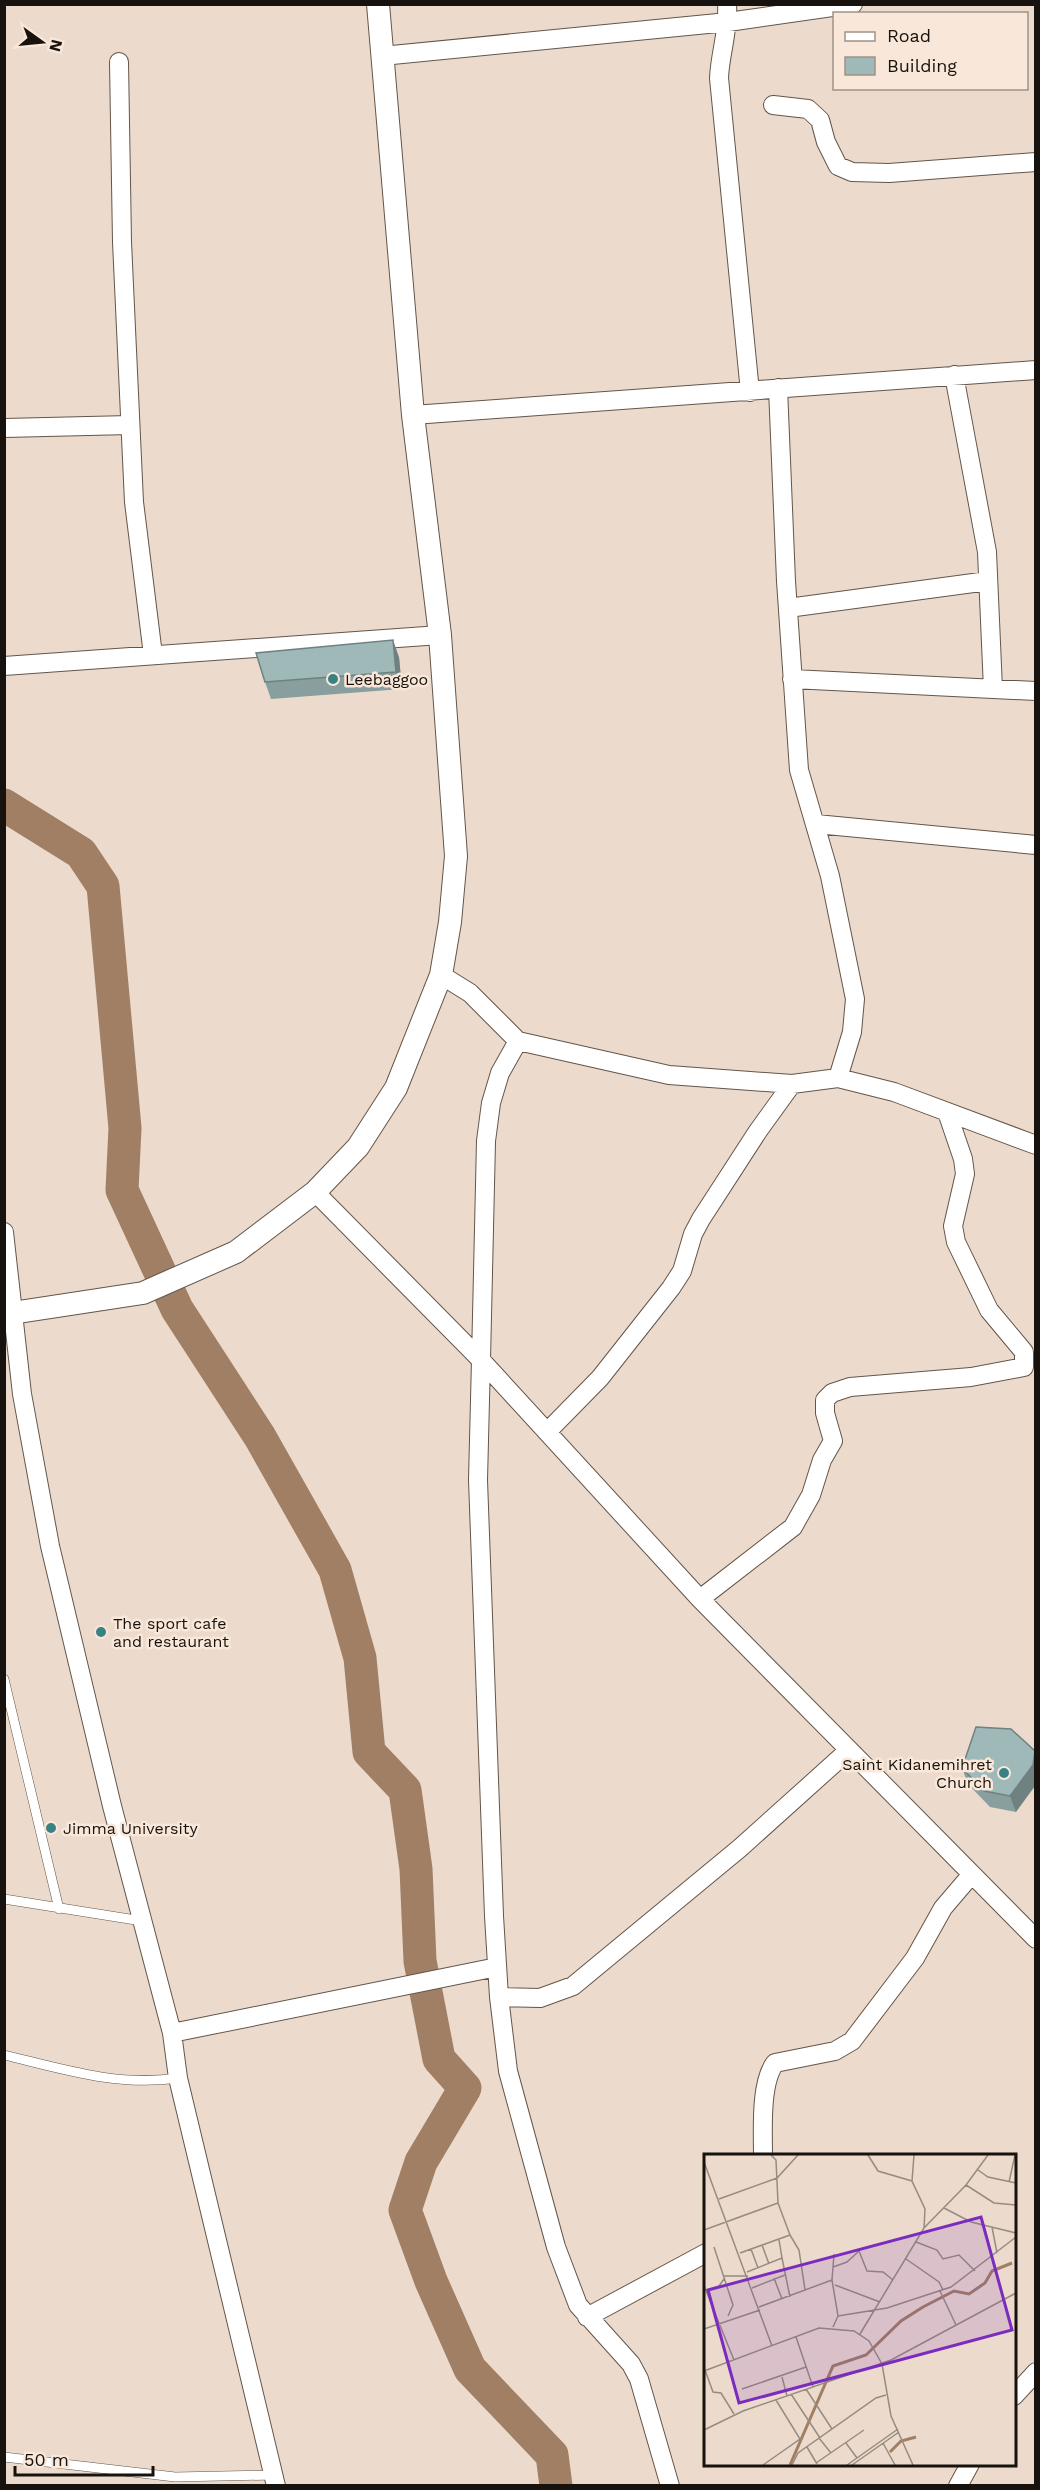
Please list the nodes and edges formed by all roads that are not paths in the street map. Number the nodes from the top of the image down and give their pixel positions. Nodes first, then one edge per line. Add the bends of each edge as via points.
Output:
1 (378, 4) edge
2 (853, 4) edge
3 (727, 14) edge
4 (382, 56) junction
5 (119, 62) dead end
6 (774, 105) dead end
7 (1035, 162) edge
8 (1035, 369) edge
9 (954, 375) junction
10 (778, 388) junction
11 (750, 392) junction
12 (413, 415) junction
13 (130, 425) junction
14 (4, 428) edge
15 (988, 581) junction
16 (788, 608) junction
17 (440, 635) junction
18 (153, 655) junction
19 (4, 666) edge
20 (792, 679) junction
21 (993, 689) junction
22 (1035, 691) edge
23 (816, 824) junction
24 (1035, 845) edge
25 (441, 975) junction
26 (518, 1041) junction
27 (838, 1078) junction
28 (792, 1084) junction
29 (947, 1112) junction
30 (1035, 1145) edge
31 (315, 1192) junction
32 (4, 1232) edge
33 (8, 1313) edge
34 (481, 1360) junction
35 (547, 1432) junction
36 (700, 1599) junction
37 (4, 1679) edge
38 (849, 1750) junction
39 (972, 1874) junction
40 (4, 1899) edge
41 (59, 1909) junction
42 (142, 1921) junction
43 (1035, 1939) edge
44 (497, 1967) junction
45 (499, 1997) junction
46 (172, 2033) junction
47 (4, 2055) edge
48 (178, 2078) junction
49 (764, 2154) edge
50 (704, 2254) edge
51 (587, 2317) junction
52 (1035, 2372) edge
53 (1016, 2395) edge
54 (4, 2457) edge
55 (969, 2466) edge
56 (275, 2480) edge
57 (670, 2486) edge
58 (958, 2486) edge

1 - 4 street
2 - 3 street
3 - 4 street
3 - 11 street via 719,78
4 - 12 street
5 - 13 street
6 - 7 street via 808,109 820,120 838,166 852,172 889,173
8 - 9 street
9 - 10 street
9 - 15 street via 987,552
10 - 11 street
10 - 16 street
11 - 12 street
12 - 17 street
13 - 14 street
13 - 18 street via 134,502
15 - 16 street
15 - 21 street
16 - 20 street
17 - 18 street
17 - 25 street via 456,856
18 - 19 street
20 - 21 street
20 - 23 street via 799,770
21 - 22 street
23 - 24 street
23 - 27 street via 855,999 852,1032
25 - 26 street via 470,993
25 - 31 street via 396,1088 358,1147
26 - 28 street via 669,1075
26 - 34 street via 500,1073 486,1141
27 - 28 street
27 - 29 street via 894,1092
28 - 35 street via 705,1213 671,1288 600,1378
29 - 30 street
29 - 36 street via 965,1174 953,1226 956,1242 989,1310 1024,1352 1024,1367 971,1377 850,1387 832,1393 825,1400 825,1413 833,1441 793,1527
31 - 33 street via 228,1255 143,1293
31 - 34 street
32 - 33 street
33 - 42 street via 50,1546
34 - 35 street
34 - 44 street via 478,1480
35 - 36 street
36 - 38 street
37 - 41 lane
38 - 39 street
38 - 45 street via 740,1848 573,1986 540,1998
39 - 43 street
39 - 49 street via 943,1908 915,1958 852,2041 835,2051 775,2063 768,2072
40 - 41 lane
41 - 42 lane
42 - 46 street
44 - 45 street
44 - 46 street
45 - 51 street via 508,2071 531,2157 556,2247 578,2305
46 - 48 street
47 - 48 lane via 115,2080 152,2082
48 - 56 street
50 - 51 street
51 - 57 street via 631,2364 639,2379
52 - 53 street
54 - 56 lane via 175,2477
55 - 58 street

